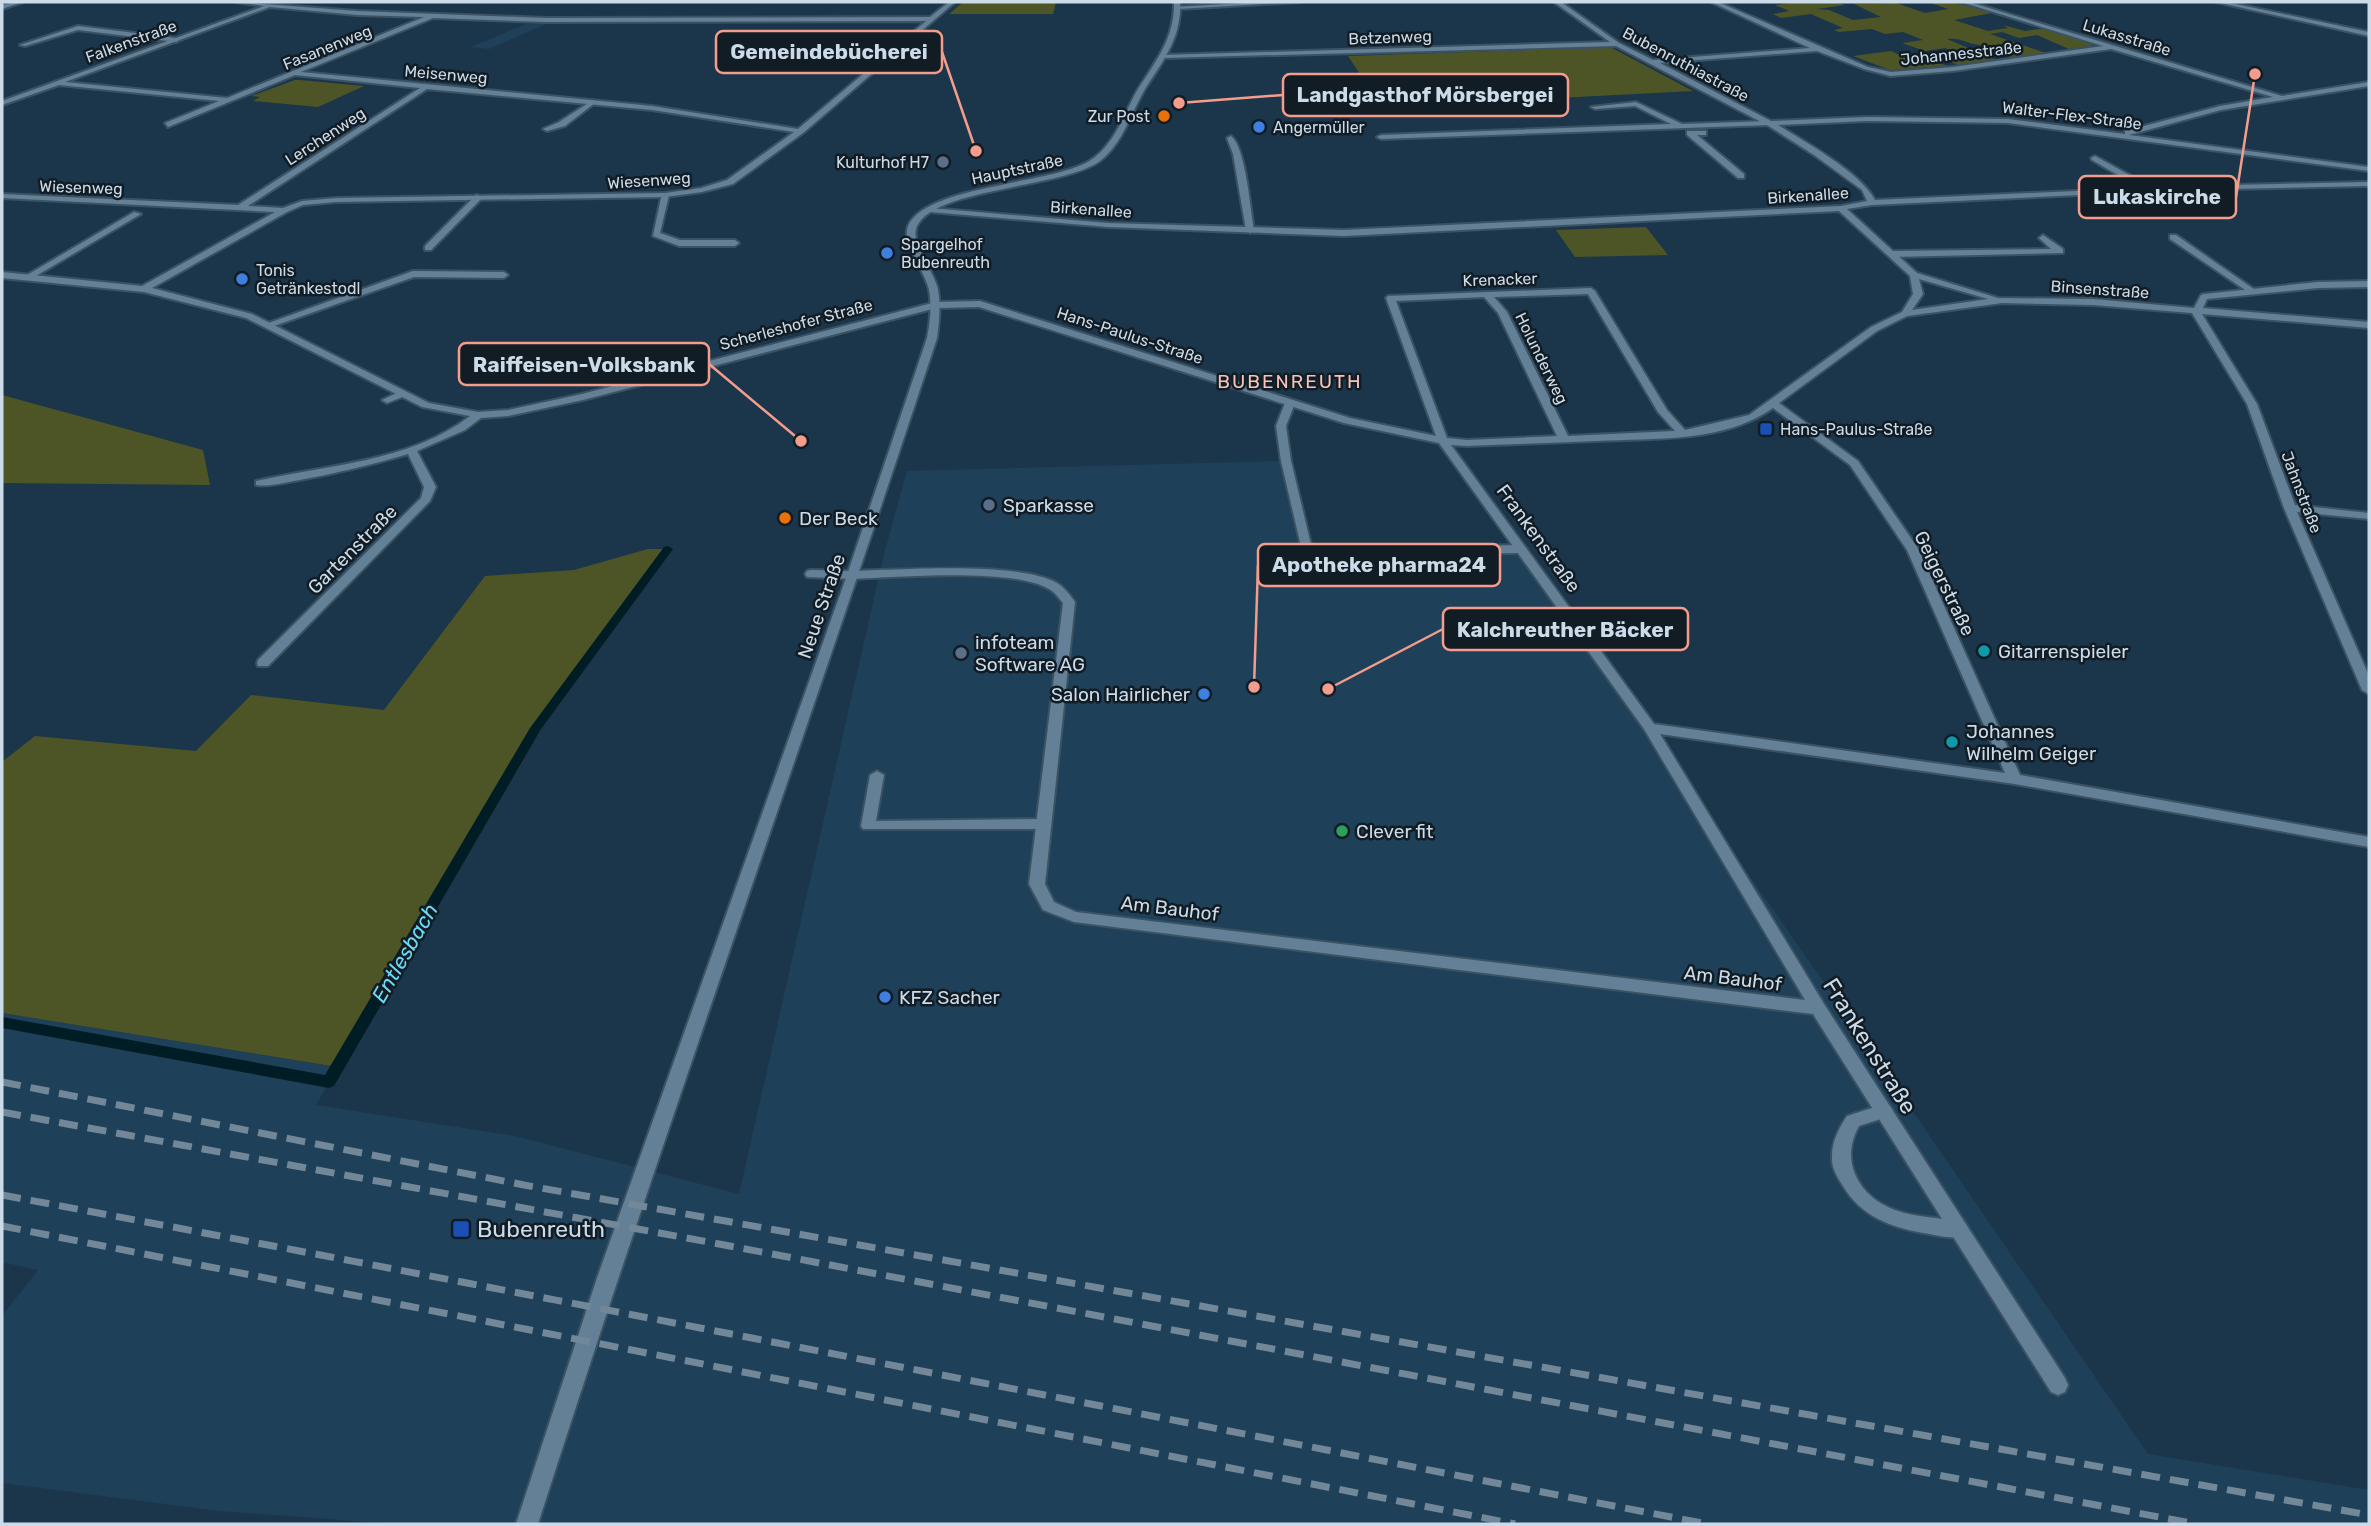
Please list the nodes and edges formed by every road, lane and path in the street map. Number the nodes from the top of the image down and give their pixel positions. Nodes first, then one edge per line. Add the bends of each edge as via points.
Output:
1 (20, 2) edge
2 (239, 2) edge
3 (281, 2) edge
4 (952, 2) edge
5 (1296, 2) edge
6 (1557, 2) edge
7 (1714, 2) edge
8 (1964, 2) edge
9 (2219, 2) edge
10 (1177, 4) edge
11 (270, 6) junction
12 (2, 7) edge
13 (432, 17) junction
14 (932, 19) junction
15 (138, 31) dead end
16 (2369, 34) edge
17 (186, 37) junction
18 (176, 40) junction
19 (1617, 44) junction
20 (23, 45) dead end
21 (2110, 47) junction
22 (1819, 49) junction
23 (1164, 57) junction
24 (1653, 63) junction
25 (297, 74) junction
26 (55, 83) junction
27 (2369, 84) edge
28 (424, 88) junction
29 (2282, 98) junction
30 (231, 100) junction
31 (593, 102) junction
32 (2, 103) edge
33 (1595, 107) dead end
34 (1770, 124) junction
35 (168, 125) dead end
36 (1683, 127) junction
37 (547, 129) dead end
38 (800, 131) junction
39 (1782, 131) junction
40 (2124, 135) junction
41 (1381, 137) dead end
42 (1231, 138) dead end
43 (2095, 158) dead end
44 (2369, 169) edge
45 (1741, 176) dead end
46 (2369, 184) edge
47 (2150, 190) junction
48 (665, 195) junction
49 (2, 196) edge
50 (479, 197) junction
51 (1872, 203) junction
52 (241, 207) junction
53 (1842, 208) junction
54 (930, 210) junction
55 (284, 211) junction
56 (137, 214) dead end
57 (1250, 230) junction
58 (2173, 237) dead end
59 (2043, 238) dead end
60 (1986, 239) dead end
61 (735, 243) dead end
62 (428, 248) dead end
63 (2002, 252) junction
64 (1892, 254) junction
65 (2, 275) edge
66 (504, 275) dead end
67 (1914, 275) junction
68 (26, 278) junction
69 (2369, 284) edge
70 (144, 289) junction
71 (2254, 292) junction
72 (1487, 295) junction
73 (2002, 300) junction
74 (936, 305) junction
75 (2196, 312) junction
76 (1905, 314) junction
77 (268, 325) junction
78 (2369, 325) edge
79 (401, 394) junction
80 (387, 400) dead end
81 (1290, 403) junction
82 (1773, 403) junction
83 (478, 415) junction
84 (1683, 434) junction
85 (1564, 439) junction
86 (1443, 441) junction
87 (411, 449) junction
88 (260, 483) dead end
89 (2290, 508) junction
90 (2369, 516) edge
91 (1521, 549) junction
92 (811, 574) dead end
93 (853, 575) junction
94 (263, 663) dead end
95 (2369, 690) edge
96 (1650, 728) junction
97 (877, 775) dead end
98 (2015, 779) junction
99 (1044, 824) junction
100 (2369, 842) edge
101 (1818, 1008) junction
102 (1884, 1111) junction
103 (1959, 1230) junction
104 (2058, 1385) dead end
105 (527, 1524) edge

1 - 12 street
2 - 11 street
3 - 11 street, Falkenstraße
4 - 14 street, Wiesenweg
5 - 10 street
6 - 19 street, Bubenruthiastraße
7 - 22 street, Johannesstraße
8 - 21 street, Lukasstraße
9 - 16 street
10 - 23 street, Hauptstraße
11 - 13 street
11 - 17 street, Falkenstraße
13 - 14 street
13 - 25 street, Fasanenweg
14 - 38 street, Wiesenweg
15 - 17 street
17 - 18 street, Falkenstraße
18 - 20 street via 78,28
18 - 26 street, Falkenstraße
19 - 23 street, Betzenweg
19 - 24 street, Bubenruthiastraße
21 - 22 street, Johannesstraße via 1909,74 1872,70
21 - 29 street, Lukasstraße
22 - 24 street, Johannesstraße
23 - 54 street, Hauptstraße via 1114,141 1087,166 1046,180 963,195
24 - 34 street, Bubenruthiastraße
25 - 28 street, Meisenweg
25 - 30 street, Fasanenweg
26 - 30 street, Fasanenweg
26 - 32 street, Falkenstraße
27 - 29 street
28 - 31 street, Meisenweg
28 - 52 street, Lerchenweg
29 - 40 street via 2199,113
30 - 35 street, Fasanenweg
31 - 37 street
31 - 38 street, Meisenweg
33 - 36 street, Bubenruthiastraße via 1636,104
34 - 36 street, Bubenruthiastraße
34 - 39 street, Bubenruthiastraße
34 - 40 street, Walter-Flex-Straße via 1970,119
36 - 41 street, Bubenruthiastraße
38 - 48 street, Wiesenweg via 730,182
39 - 45 street, Bubenruthiastraße via 1690,133
39 - 51 street, Bubenruthiastraße via 1865,189
40 - 44 street, Walter-Flex-Straße
42 - 57 street
43 - 47 street
46 - 47 street, Birkenallee
47 - 51 street, Birkenallee
48 - 50 street, Wiesenweg
48 - 61 street via 656,234 679,243
49 - 52 street, Wiesenweg
50 - 55 street, Wiesenweg via 336,200 302,203
50 - 62 street
51 - 53 street, Birkenallee
52 - 55 street, Wiesenweg
53 - 57 street, Birkenallee via 1431,230
53 - 64 street, Binsenstraße
54 - 57 street, Birkenallee via 1108,225
54 - 74 street, Neue Straße via 913,226 910,238 934,286
55 - 70 street, Wiesenweg
56 - 68 street
58 - 71 street
59 - 63 street via 2060,251
60 - 63 street
63 - 64 street
64 - 67 street, Binsenstraße
65 - 68 street, Scherleshofer Straße
66 - 77 street via 414,274
67 - 73 street, Binsenstraße
67 - 76 street via 1918,294
68 - 70 street, Scherleshofer Straße
69 - 71 street
70 - 77 street, Scherleshofer Straße
71 - 75 street via 2204,297
72 - 84 street, Krenacker via 1591,290 1662,412
72 - 85 street, Holunderweg via 1502,312
72 - 86 street, Krenacker via 1391,298
73 - 75 street, Binsenstraße via 2093,302
73 - 76 street, Binsenstraße
74 - 81 street, Hans-Paulus-Straße via 980,304
74 - 83 street, Scherleshofer Straße via 583,397
74 - 93 street, Neue Straße via 932,338
75 - 78 street, Binsenstraße
75 - 89 street, Jahnstraße via 2252,404
76 - 82 street, Hans-Paulus-Straße via 1874,329
77 - 79 street, Scherleshofer Straße
79 - 80 street
79 - 83 street, Scherleshofer Straße via 426,405
81 - 86 street, Hans-Paulus-Straße
81 - 91 street via 1281,426 1307,553
82 - 84 street, Hans-Paulus-Straße via 1753,417
82 - 98 street, Geigerstraße via 1854,463 1913,550
83 - 87 street via 468,425
84 - 85 street, Hans-Paulus-Straße
85 - 86 street, Hans-Paulus-Straße
86 - 91 street, Frankenstraße
87 - 88 street via 312,475
87 - 94 street, Gartenstraße via 430,486 426,499
89 - 90 street
89 - 95 street, Jahnstraße
91 - 96 street, Frankenstraße
92 - 93 street, Am Bauhof
93 - 99 street, Am Bauhof via 1031,578 1053,585 1069,602
93 - 105 street, Neue Straße via 607,1278
96 - 98 street
96 - 101 street, Frankenstraße
97 - 99 street via 868,825
98 - 100 street
99 - 101 street, Am Bauhof via 1037,884 1048,906 1074,917
101 - 102 street, Frankenstraße
102 - 103 street, Frankenstraße
102 - 103 street via 1853,1121 1846,1132 1841,1162 1850,1180 1878,1211 1906,1222
103 - 104 street, Frankenstraße

